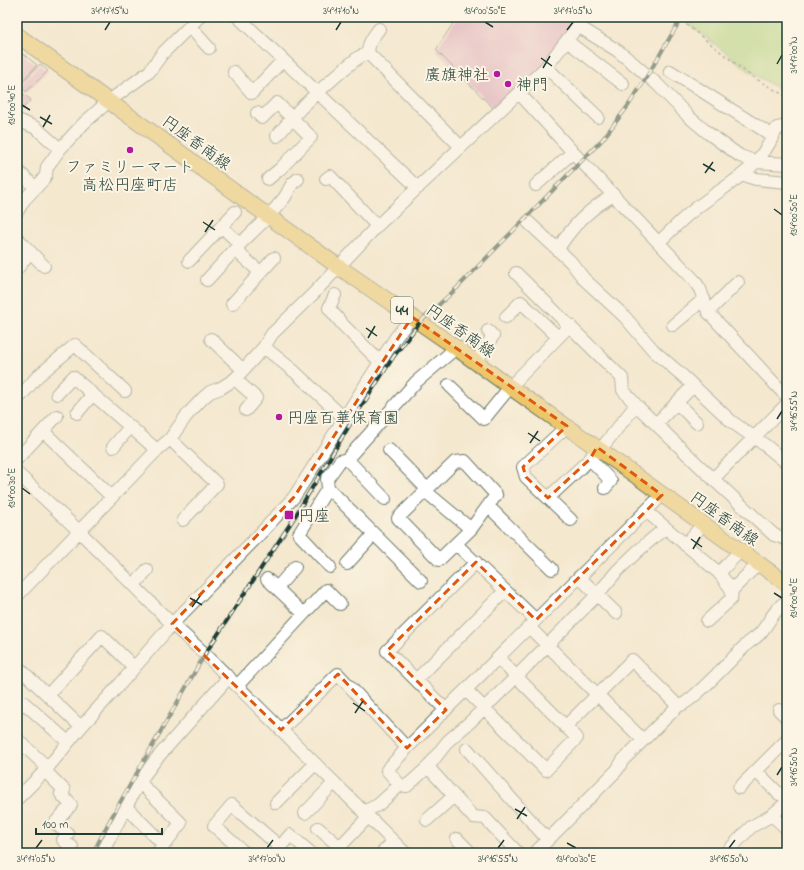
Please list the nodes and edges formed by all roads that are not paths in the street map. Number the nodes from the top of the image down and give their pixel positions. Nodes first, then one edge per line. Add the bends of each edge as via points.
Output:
1 (199, 17) edge
2 (238, 17) edge
3 (580, 21) edge
4 (190, 27) junction
5 (379, 29) dead end
6 (17, 35) edge
7 (566, 41) junction
8 (209, 48) dead end
9 (368, 53) junction
10 (283, 60) junction
11 (546, 67) junction
12 (670, 71) dead end
13 (234, 72) dead end
14 (623, 84) dead end
15 (318, 92) junction
16 (519, 93) junction
17 (109, 101) junction
18 (257, 113) dead end
19 (292, 118) junction
20 (598, 118) dead end
21 (17, 121) edge
22 (787, 129) edge
23 (277, 136) dead end
24 (773, 136) junction
25 (461, 147) junction
26 (60, 149) junction
27 (573, 152) junction
28 (757, 162) junction
29 (787, 164) edge
30 (280, 169) junction
31 (17, 170) edge
32 (743, 175) junction
33 (268, 179) dead end
34 (326, 179) dead end
35 (787, 182) edge
36 (536, 185) dead end
37 (36, 188) junction
38 (418, 188) junction
39 (614, 195) junction
40 (21, 199) edge
41 (17, 212) edge
42 (235, 212) dead end
43 (268, 216) junction
44 (528, 222) dead end
45 (377, 226) junction
46 (222, 227) junction
47 (17, 238) edge
48 (659, 242) junction
49 (237, 247) junction
50 (558, 250) junction
51 (30, 252) junction
52 (274, 258) dead end
53 (189, 261) dead end
54 (44, 266) dead end
55 (338, 266) junction
56 (17, 269) edge
57 (260, 272) junction
58 (516, 273) dead end
59 (207, 280) dead end
60 (738, 282) dead end
61 (335, 295) dead end
62 (704, 299) junction
63 (232, 304) dead end
64 (708, 312) junction
65 (506, 316) dead end
66 (412, 317) junction
67 (570, 325) junction
68 (673, 325) dead end
69 (488, 331) dead end
70 (558, 338) junction
71 (211, 339) dead end
72 (264, 347) junction
73 (456, 348) junction
74 (380, 362) junction
75 (476, 362) junction
76 (243, 370) junction
77 (235, 379) junction
78 (449, 385) dead end
79 (510, 387) junction
80 (690, 389) dead end
81 (125, 391) dead end
82 (57, 394) dead end
83 (93, 394) junction
84 (787, 397) edge
85 (17, 400) edge
86 (677, 403) junction
87 (787, 404) edge
88 (636, 405) junction
89 (246, 410) dead end
90 (77, 413) dead end
91 (57, 416) dead end
92 (344, 418) junction
93 (697, 423) dead end
94 (656, 424) junction
95 (567, 426) junction
96 (130, 427) junction
97 (43, 431) junction
98 (754, 438) junction
99 (170, 439) junction
100 (113, 447) dead end
101 (157, 450) junction
102 (389, 450) dead end
103 (596, 452) junction
104 (17, 459) edge
105 (347, 459) junction
106 (787, 463) edge
107 (17, 473) edge
108 (713, 479) junction
109 (328, 488) junction
110 (604, 488) dead end
111 (426, 490) junction
112 (662, 495) junction
113 (112, 497) junction
114 (548, 498) junction
115 (385, 499) dead end
116 (488, 506) junction
117 (646, 511) junction
118 (183, 520) dead end
119 (571, 520) dead end
120 (703, 524) junction
121 (664, 528) junction
122 (470, 529) junction
123 (79, 531) junction
124 (374, 534) junction
125 (787, 539) edge
126 (456, 544) junction
127 (685, 545) junction
128 (740, 551) junction
129 (476, 562) junction
130 (347, 564) dead end
131 (758, 564) junction
132 (295, 567) dead end
133 (330, 567) dead end
134 (147, 570) dead end
135 (552, 570) dead end
136 (719, 573) junction
137 (579, 578) junction
138 (267, 579) dead end
139 (421, 581) dead end
140 (787, 584) edge
141 (134, 585) junction
142 (277, 588) junction
143 (732, 590) junction
144 (505, 591) junction
145 (597, 595) junction
146 (17, 596) edge
147 (787, 601) edge
148 (340, 604) dead end
149 (616, 613) dead end
150 (304, 614) junction
151 (707, 621) dead end
152 (172, 624) junction
153 (532, 624) junction
154 (547, 645) junction
155 (498, 658) junction
156 (17, 666) edge
157 (134, 667) junction
158 (516, 677) junction
159 (416, 680) junction
160 (233, 682) junction
161 (466, 690) junction
162 (48, 695) junction
163 (598, 695) junction
164 (678, 706) junction
165 (17, 708) edge
166 (484, 708) junction
167 (446, 710) junction
168 (81, 727) junction
169 (565, 727) junction
170 (281, 730) junction
171 (17, 739) edge
172 (643, 740) junction
173 (787, 740) edge
174 (68, 742) junction
175 (407, 748) junction
176 (467, 749) dead end
177 (315, 764) junction
178 (428, 767) junction
179 (46, 770) junction
180 (756, 771) junction
181 (138, 782) junction
182 (334, 783) junction
183 (400, 785) junction
184 (739, 788) dead end
185 (787, 794) edge
186 (454, 796) junction
187 (17, 799) edge
188 (787, 802) edge
189 (276, 803) dead end
190 (126, 806) junction
191 (305, 814) dead end
192 (366, 814) junction
193 (772, 815) junction
194 (428, 820) dead end
195 (318, 828) dead end
196 (787, 829) edge
197 (457, 839) dead end
198 (548, 840) junction
199 (393, 842) junction
200 (161, 849) edge
201 (278, 850) edge
202 (337, 850) edge
203 (66, 853) edge
204 (102, 853) edge
205 (245, 853) edge
206 (311, 853) edge
207 (382, 853) edge
208 (405, 853) edge
209 (471, 853) edge
210 (518, 853) edge
211 (535, 853) edge
212 (726, 853) edge

1 - 4 street
2 - 10 street
3 - 7 street
3 - 28 street via 657,84 689,118 740,156
4 - 8 street
4 - 17 street via 162,54 149,72
5 - 9 street via 371,40
6 - 17 main road, 円座香南線 / 44
7 - 11 street
7 - 14 street
9 - 15 street via 359,57
9 - 25 street
10 - 13 street via 252,93
10 - 15 street
11 - 16 street
11 - 20 street
12 - 24 street
15 - 19 street
15 - 38 street
16 - 25 street
16 - 27 street
17 - 26 street
17 - 43 main road, 円座香南線 / 44
18 - 19 street via 262,118 277,103
19 - 23 street
19 - 30 street via 311,137
21 - 26 street via 36,128
22 - 24 street via 777,128
24 - 28 street
25 - 38 street
26 - 37 street
27 - 36 street
27 - 39 street
28 - 29 street
28 - 32 street
30 - 33 street
30 - 43 street via 295,182
31 - 37 street
32 - 35 street
32 - 48 street via 694,209
34 - 45 street via 330,176
37 - 40 street
38 - 45 street
39 - 48 street
39 - 50 street via 580,220 567,234
40 - 41 street
42 - 46 street
43 - 49 street
43 - 55 main road, 円座香南線 / 44
44 - 50 street
45 - 55 street
46 - 49 street
46 - 53 street
47 - 51 street
48 - 62 street via 694,280
49 - 57 street
49 - 59 street
50 - 98 street via 584,279 624,316 654,351 732,422
51 - 54 street
51 - 56 street
52 - 57 street
55 - 66 main road, 円座香南線 / 44
55 - 72 street via 314,294 272,334
57 - 63 street
58 - 67 street
60 - 64 street
61 - 74 street via 329,308
62 - 64 street
62 - 68 street
64 - 84 street
65 - 70 street via 521,302
66 - 73 main road, 円座香南線 / 44
66 - 74 street
67 - 70 street
67 - 88 street via 622,378 622,390
69 - 75 street via 493,336
70 - 79 street
71 - 76 street
72 - 76 street
72 - 92 street
73 - 75 main road, 円座香南線 / 44
73 - 105 street via 416,382
74 - 92 street
75 - 79 main road, 円座香南線 / 44
76 - 77 street
77 - 89 street via 256,398
77 - 99 street via 203,398
78 - 79 street via 484,419
79 - 95 main road, 円座香南線 / 44
80 - 86 street
81 - 85 street via 75,345 38,376
82 - 83 street via 74,377
83 - 90 street
83 - 96 street
86 - 93 street
86 - 94 street
87 - 98 street
88 - 94 street
88 - 103 street
91 - 97 street
92 - 152 street via 294,497
94 - 108 street
95 - 103 main road, 円座香南線 / 44
95 - 114 street via 523,467 526,477
96 - 100 street
96 - 101 street
97 - 104 street
97 - 113 street
98 - 106 street
98 - 108 street
99 - 101 street
99 - 118 street via 217,484
101 - 113 street
102 - 111 street
103 - 110 street via 611,481
103 - 112 main road, 円座香南線 / 44
103 - 114 street
105 - 109 street via 340,462 327,479
105 - 115 street
107 - 123 street
108 - 125 street via 774,535
109 - 124 street
109 - 133 street via 299,534
111 - 116 street via 455,462 465,461 496,495
111 - 122 street
111 - 126 street via 398,518 439,560
112 - 117 street
112 - 120 main road, 円座香南線 / 44
113 - 123 street
114 - 119 street
116 - 122 street
116 - 135 street
117 - 121 street
117 - 137 street
120 - 127 street
120 - 128 main road, 円座香南線 / 44
121 - 127 street
121 - 145 street via 628,560
122 - 126 street
123 - 141 street
123 - 146 street
124 - 130 street
124 - 139 street
126 - 129 street
127 - 136 street
128 - 131 main road, 円座香南線 / 44
128 - 136 street
129 - 144 street
129 - 159 street via 388,651
131 - 140 main road, 円座香南線 / 44
131 - 143 street
132 - 142 street
134 - 141 street
136 - 143 street
137 - 145 street
137 - 153 street
138 - 142 street
141 - 152 street
142 - 150 street
143 - 151 street via 731,599
144 - 153 street
144 - 159 street
145 - 149 street
145 - 154 street
147 - 164 street via 782,604 762,632 695,695
148 - 150 street via 326,590
150 - 160 street
152 - 157 street
152 - 160 street
153 - 154 street
153 - 155 street
154 - 158 street
154 - 163 street
155 - 158 street
155 - 161 street
156 - 162 street
157 - 162 street via 102,636
157 - 168 street
158 - 166 street
158 - 169 street
159 - 167 street
160 - 170 street
160 - 181 street via 157,758
161 - 166 street
161 - 167 street
162 - 168 street
163 - 164 street via 632,660
163 - 169 street
163 - 172 street
164 - 172 street
165 - 174 street via 23,702
166 - 169 street via 546,770 577,738
166 - 178 street via 448,741
167 - 175 street
168 - 174 street
170 - 175 street via 338,674
170 - 177 street
171 - 179 street
172 - 198 street
173 - 180 street
174 - 179 street
175 - 183 street via 387,770
176 - 198 street
177 - 182 street
177 - 189 street
178 - 183 street via 407,786
178 - 186 street
179 - 187 street
179 - 203 street via 64,790 61,794 71,805 55,824 68,834 63,840 72,848
180 - 184 street
180 - 185 street via 778,794
181 - 190 street
181 - 200 street via 181,823
182 - 191 street
182 - 192 street
183 - 192 street
186 - 194 street
186 - 210 street via 473,817 485,818
188 - 193 street
190 - 200 street
190 - 204 street
192 - 199 street
192 - 202 street
193 - 196 street
193 - 212 street via 751,827
195 - 202 street
197 - 209 street
198 - 211 street
199 - 207 street
199 - 208 street
201 - 205 street via 232,805 214,826
201 - 206 street via 290,835

